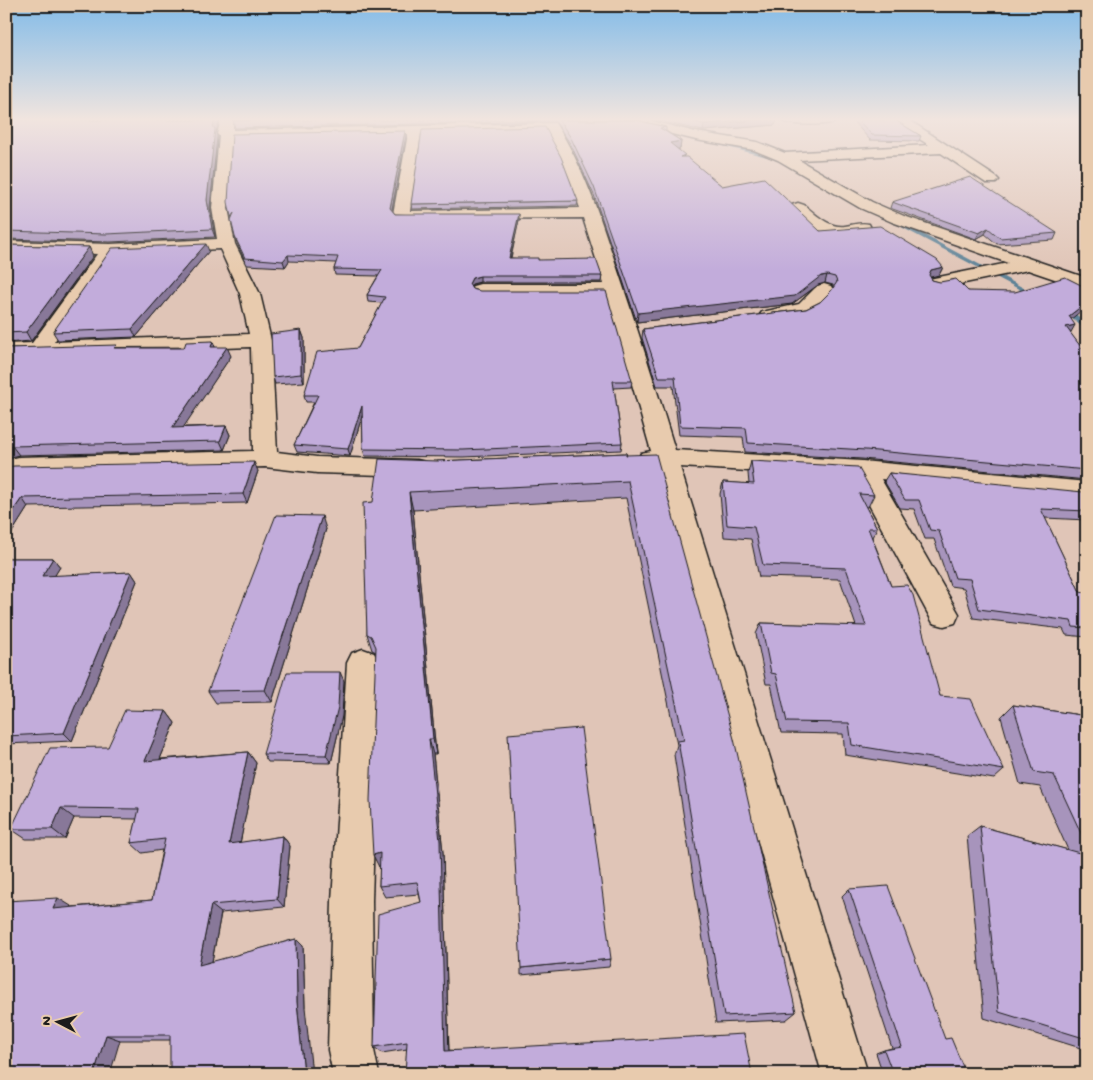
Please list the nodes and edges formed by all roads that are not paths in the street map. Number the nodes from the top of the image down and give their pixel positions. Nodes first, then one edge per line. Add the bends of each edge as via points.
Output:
1 (223, 170) edge
2 (409, 170) edge
3 (574, 170) edge
4 (805, 170) edge
5 (976, 170) edge
6 (991, 180) dead end
7 (798, 208) edge
8 (590, 213) junction
9 (892, 221) junction
10 (226, 244) junction
11 (6, 246) edge
12 (110, 250) junction
13 (1029, 264) junction
14 (936, 283) edge
15 (1087, 284) edge
16 (480, 290) edge
17 (615, 290) junction
18 (824, 290) edge
19 (754, 318) edge
20 (261, 340) junction
21 (39, 348) junction
22 (6, 350) edge
23 (667, 458) junction
24 (265, 459) junction
25 (628, 460) edge
26 (440, 468) edge
27 (6, 469) edge
28 (862, 469) junction
29 (1087, 491) edge
30 (944, 614) dead end
31 (363, 663) dead end
32 (356, 1074) edge
33 (845, 1074) edge

1 - 10 street via 220,208
2 - 8 street via 403,216
3 - 8 street
4 - 9 street
5 - 6 street
7 - 9 street via 833,232
8 - 17 street
9 - 13 street
10 - 12 street
10 - 20 street via 250,294
11 - 12 street
12 - 21 street
13 - 14 street
13 - 15 street
16 - 17 street
17 - 23 street via 638,330
18 - 19 street via 805,309
20 - 21 street
20 - 24 street
21 - 22 street
23 - 25 street
23 - 28 street
23 - 33 street
24 - 26 street via 317,465
24 - 27 street via 19,465
28 - 29 street
28 - 30 street
31 - 32 street via 352,901 352,1050

